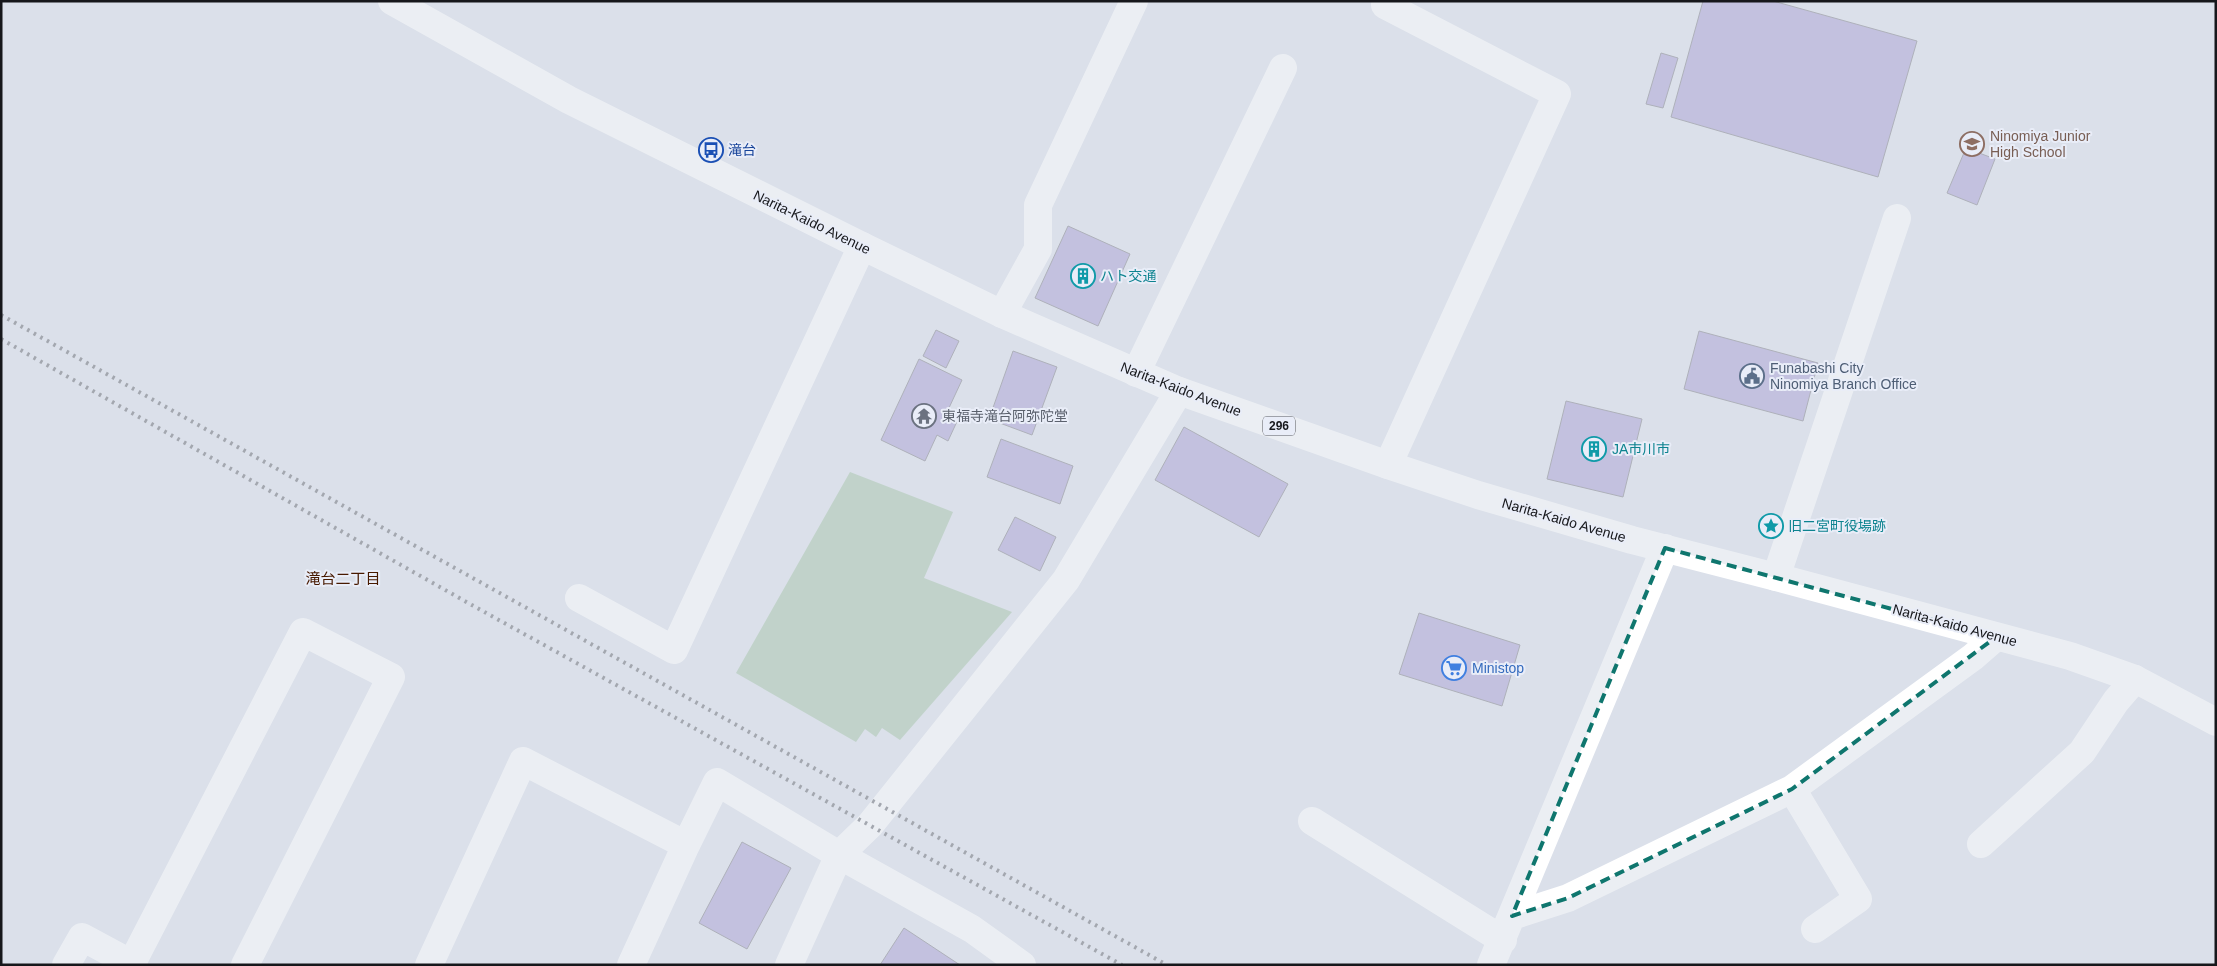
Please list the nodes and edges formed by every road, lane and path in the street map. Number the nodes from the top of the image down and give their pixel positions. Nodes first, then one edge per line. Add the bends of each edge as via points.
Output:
1 (392, 1) edge
2 (1134, 1) edge
3 (1386, 1) edge
4 (1283, 68) dead end
5 (1897, 218) dead end
6 (862, 246) junction
7 (1002, 314) junction
8 (1136, 372) junction
9 (1179, 391) junction
10 (1388, 465) junction
11 (1665, 548) junction
12 (1776, 577) junction
13 (579, 598) dead end
14 (1996, 637) junction
15 (2135, 679) junction
16 (2216, 722) edge
17 (1792, 789) junction
18 (1312, 821) dead end
19 (1981, 844) dead end
20 (686, 845) junction
21 (839, 855) junction
22 (1815, 928) dead end
23 (1501, 948) edge
24 (133, 964) edge
25 (66, 965) edge
26 (245, 965) edge
27 (429, 965) edge
28 (632, 965) edge
29 (789, 965) edge
30 (1022, 965) edge

1 - 6 main road, Narita-Kaido Avenue / 296 via 569,100
2 - 7 main road via 1038,205 1038,249
3 - 10 main road via 1385,5 1557,94
4 - 8 main road
5 - 12 main road
6 - 7 main road, Narita-Kaido Avenue / 296
6 - 13 main road via 674,650
7 - 8 main road, Narita-Kaido Avenue / 296
8 - 9 main road, Narita-Kaido Avenue / 296
9 - 10 main road, Narita-Kaido Avenue / 296
9 - 21 main road via 1066,580 870,825
10 - 11 main road, Narita-Kaido Avenue / 296 via 1478,495
11 - 12 main road, Narita-Kaido Avenue / 296
11 - 23 main road
12 - 14 main road, Narita-Kaido Avenue / 296
14 - 15 main road, Narita-Kaido Avenue / 296 via 2070,656
14 - 17 main road
15 - 16 main road, Narita-Kaido Avenue / 296
15 - 19 main road via 2082,752
17 - 22 main road via 1858,898
17 - 23 main road via 1568,898
18 - 23 main road
20 - 21 main road via 717,782
20 - 27 main road via 523,761
20 - 28 main road
21 - 29 main road
21 - 30 main road via 972,929
24 - 25 main road via 82,937
24 - 26 main road via 303,632 391,677

